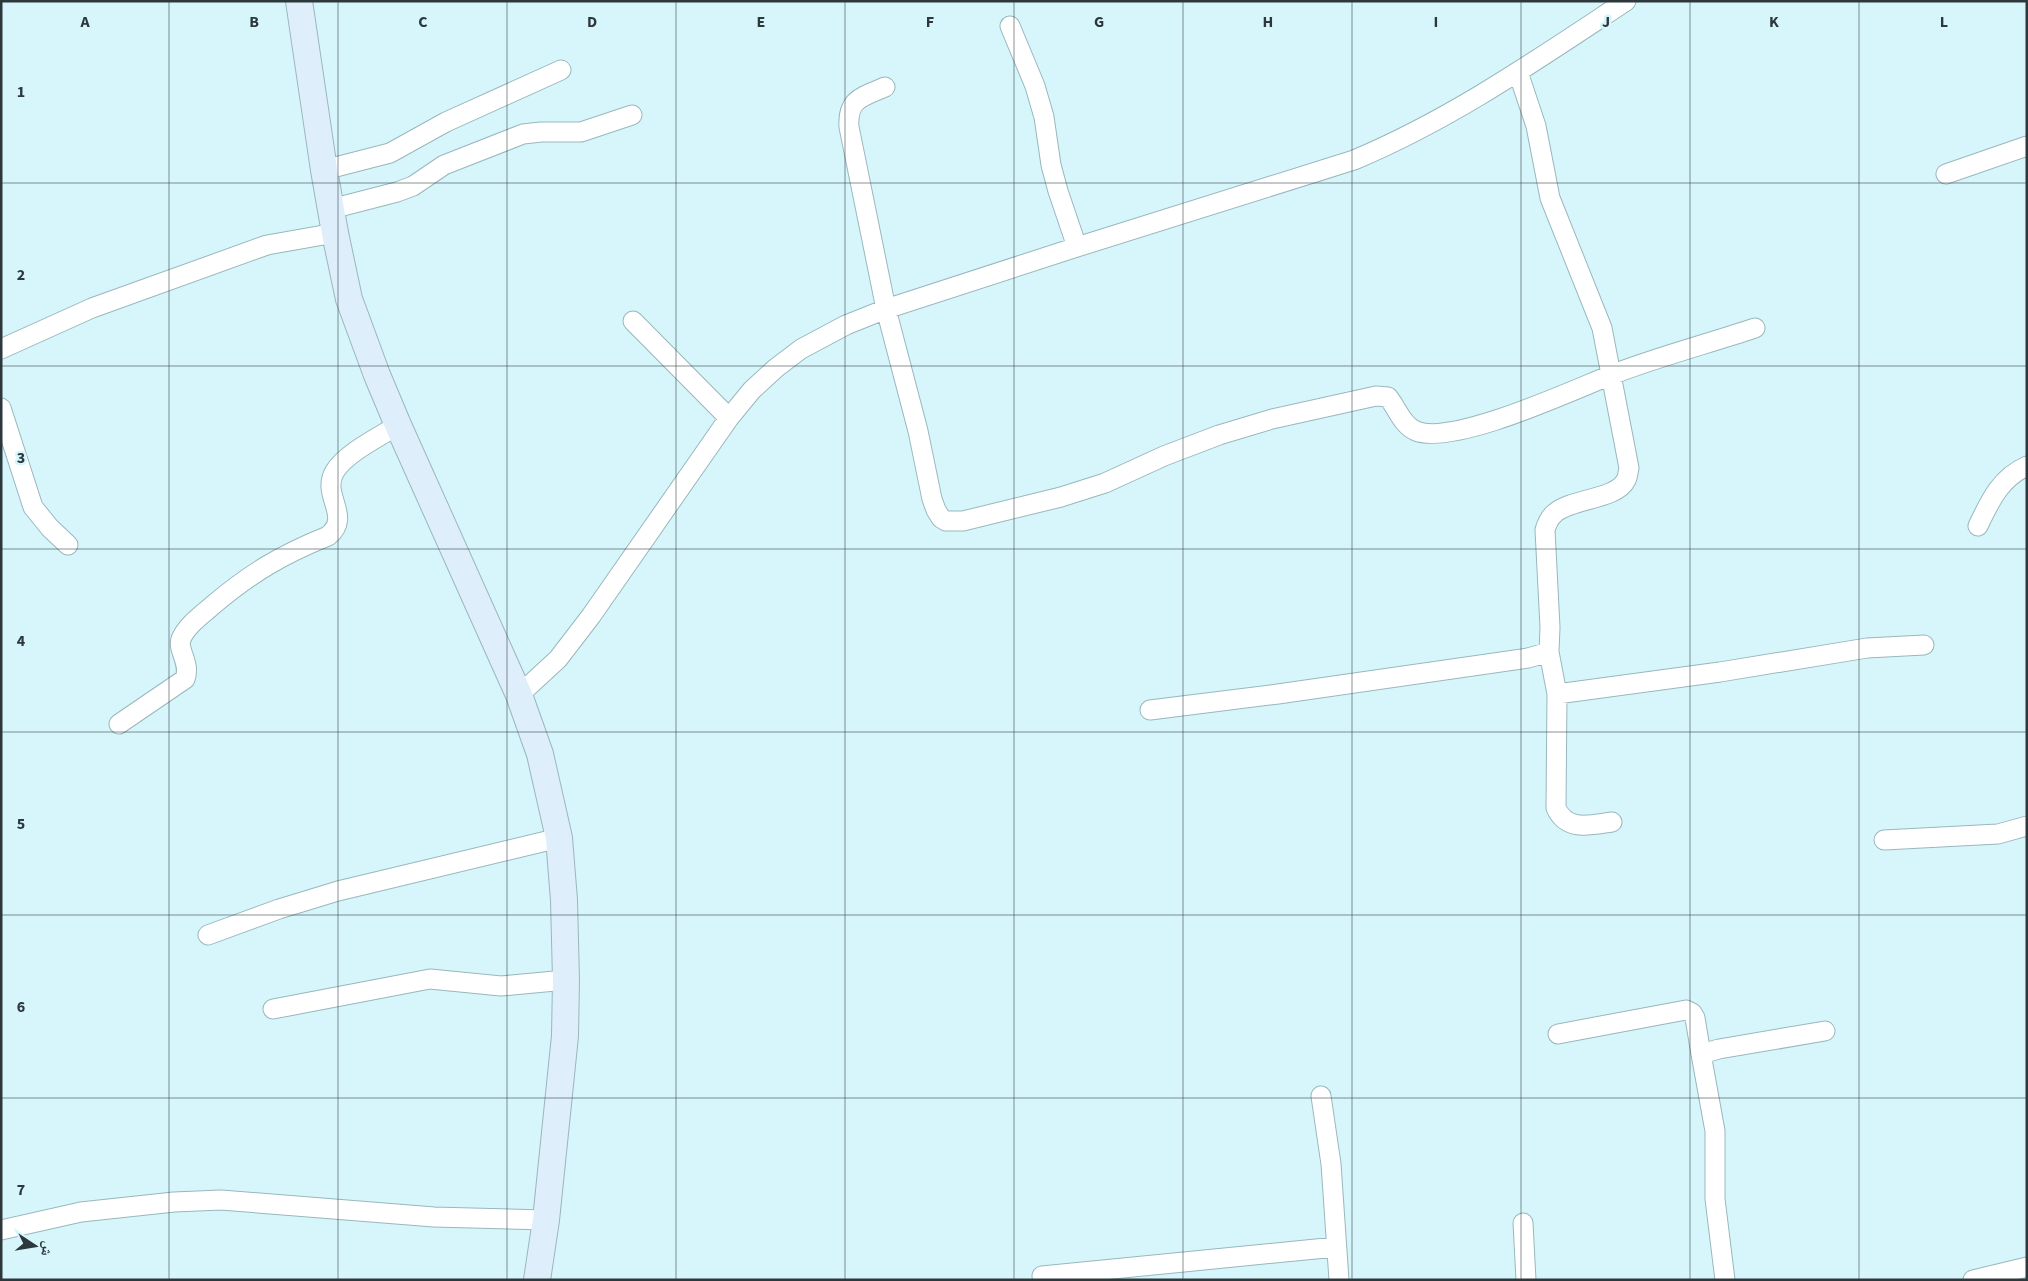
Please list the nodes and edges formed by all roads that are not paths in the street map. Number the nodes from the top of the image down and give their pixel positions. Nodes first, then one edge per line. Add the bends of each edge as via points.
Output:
1 (300, 1) edge
2 (1626, 1) edge
3 (1010, 26) dead end
4 (561, 70) dead end
5 (1518, 72) junction
6 (885, 87) dead end
7 (632, 115) dead end
8 (2027, 146) edge
9 (324, 170) junction
10 (1946, 174) dead end
11 (333, 221) junction
12 (1077, 247) junction
13 (886, 309) junction
14 (632, 321) dead end
15 (1754, 328) dead end
16 (1, 349) edge
17 (1612, 375) junction
18 (1, 408) edge
19 (728, 418) junction
20 (398, 425) junction
21 (2027, 466) edge
22 (1978, 526) dead end
23 (68, 545) dead end
24 (1924, 645) dead end
25 (1549, 652) junction
26 (1557, 694) junction
27 (519, 695) junction
28 (1150, 710) dead end
29 (120, 724) dead end
30 (1612, 822) dead end
31 (2027, 826) edge
32 (559, 838) junction
33 (1884, 840) dead end
34 (208, 935) dead end
35 (566, 980) junction
36 (273, 1009) dead end
37 (1825, 1030) dead end
38 (1558, 1034) dead end
39 (1702, 1054) junction
40 (1321, 1096) dead end
41 (546, 1220) junction
42 (1523, 1223) dead end
43 (1, 1230) edge
44 (1336, 1248) junction
45 (2027, 1267) edge
46 (1042, 1276) dead end
47 (537, 1280) edge
48 (1339, 1280) edge
49 (1526, 1280) edge
50 (1725, 1280) edge
51 (1973, 1280) edge

1 - 9 main road
2 - 5 street
3 - 12 street via 1035,86 1058,191
4 - 9 street via 440,125 390,152
5 - 12 street via 1433,123 1354,160
5 - 17 street via 1536,126 1550,198 1602,328
6 - 13 street via 858,98 848,115
7 - 11 street via 582,132 523,134 444,165 421,181
8 - 10 street
9 - 11 main road
11 - 16 street via 92,308
11 - 20 main road via 349,299
12 - 13 street
13 - 17 street via 936,510 941,518 954,522 1060,497 1105,483 1219,435 1328,406 1382,395 1388,397 1401,419 1415,431 1439,433 1516,414
13 - 19 street via 801,349 752,390
14 - 19 street
15 - 17 street
17 - 25 street via 1629,468 1626,480 1617,490 1565,507 1549,519 1545,530
18 - 23 street via 34,507
19 - 27 street via 558,659
20 - 27 main road
20 - 29 street via 346,458 333,473 330,483 338,512 335,530 273,560 200,616 180,640 188,667 185,680
21 - 22 street via 2002,482
24 - 26 street via 1867,648
25 - 26 street
25 - 28 street via 1528,658
26 - 30 street via 1556,808 1560,818 1567,823 1584,825
27 - 32 main road via 540,754
31 - 33 street via 1998,834
32 - 34 street via 338,891
32 - 35 main road
35 - 36 street via 501,986 430,979
35 - 41 main road via 565,1036
37 - 39 street
38 - 39 street via 1686,1010 1695,1018
39 - 50 street via 1715,1131 1715,1200
40 - 44 street via 1331,1164
41 - 43 street via 434,1217 221,1200 81,1212
41 - 47 main road
42 - 49 street
44 - 46 street
44 - 48 street
45 - 51 street

